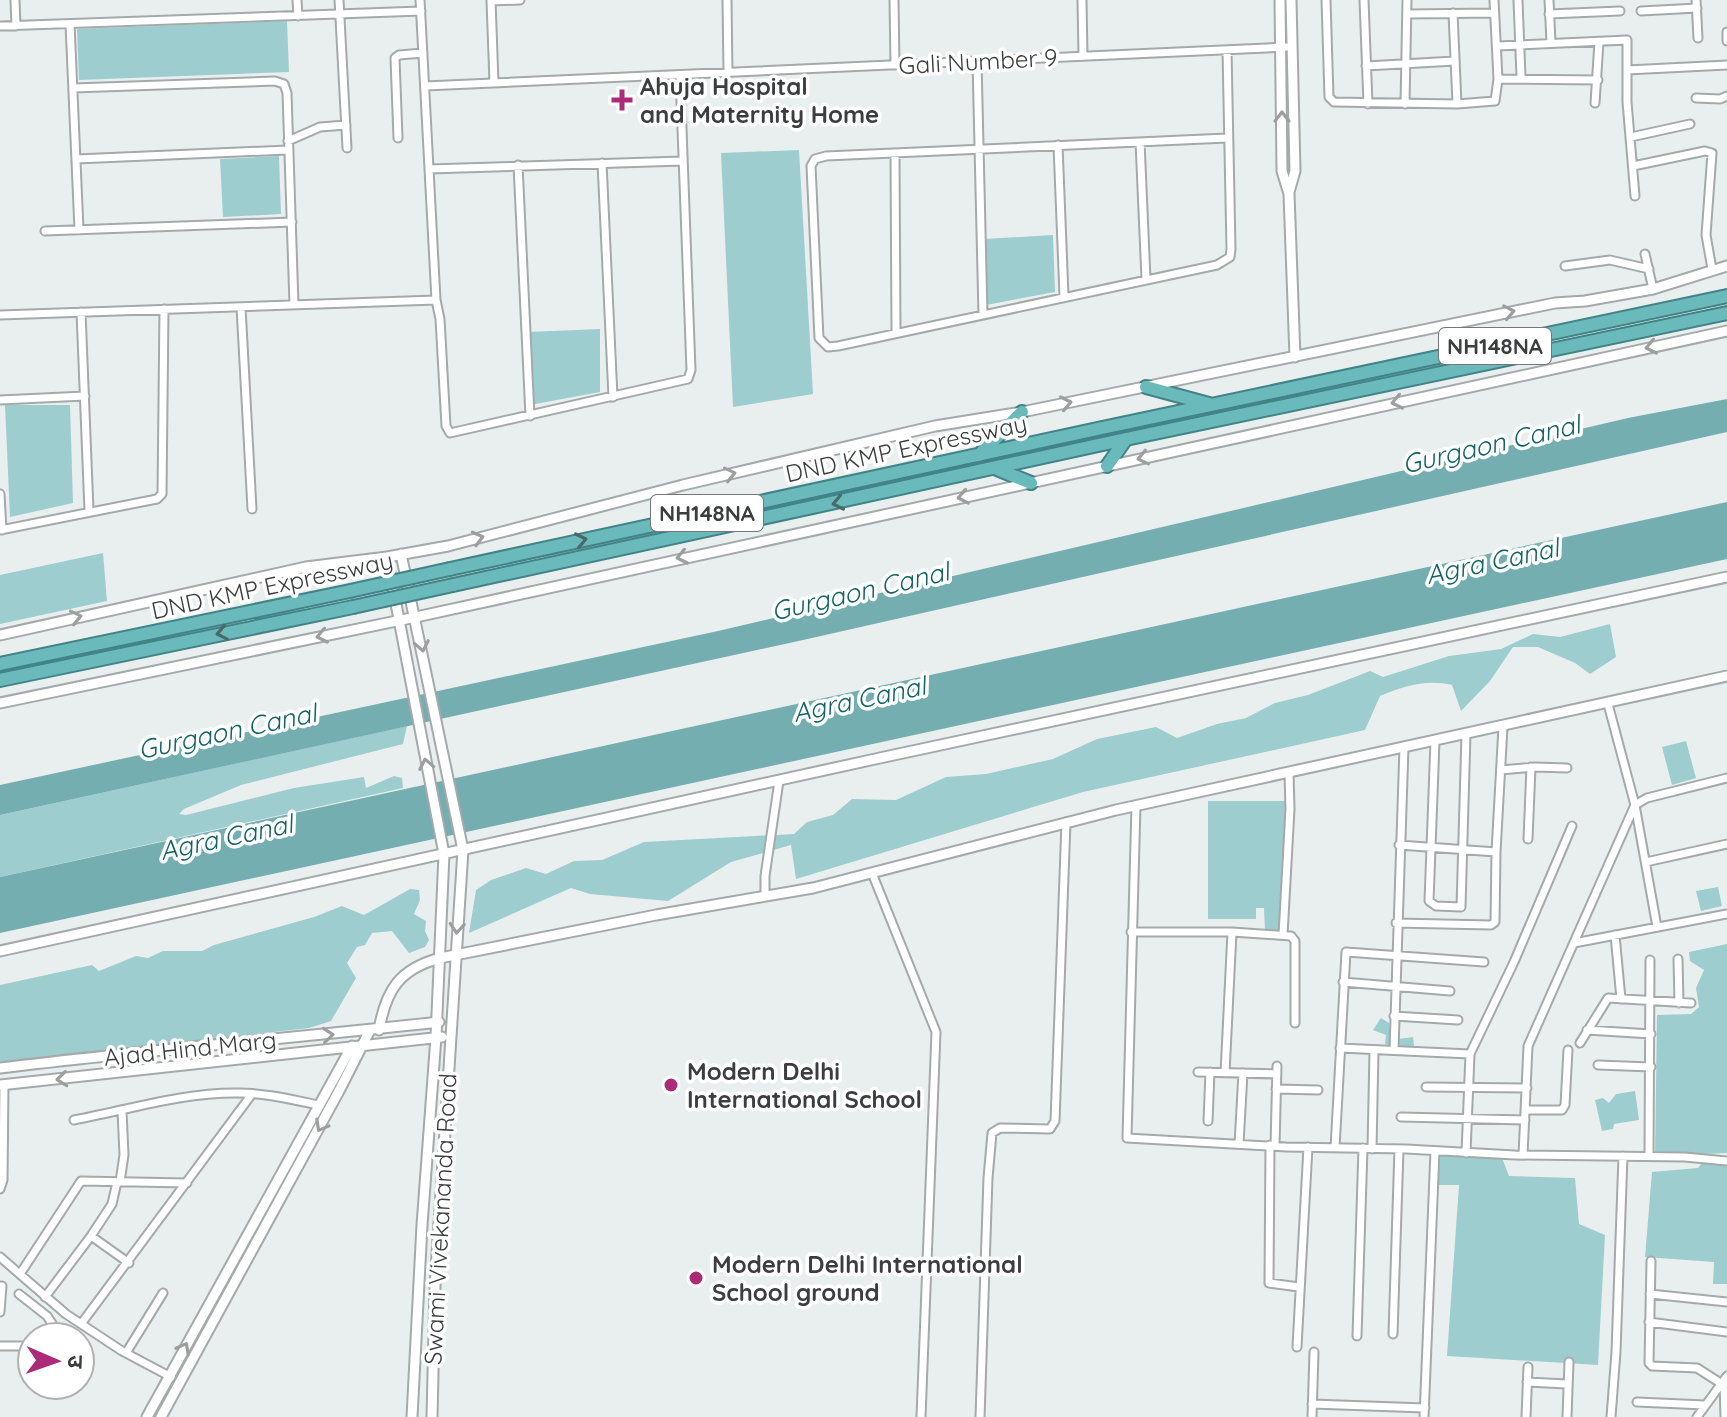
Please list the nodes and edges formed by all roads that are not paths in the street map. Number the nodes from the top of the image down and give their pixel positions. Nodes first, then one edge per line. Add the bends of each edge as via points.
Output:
1 (15, 0) edge
2 (297, 0) edge
3 (339, 0) edge
4 (420, 0) edge
5 (491, 0) edge
6 (520, 0) edge
7 (727, 0) edge
8 (894, 0) edge
9 (1082, 0) edge
10 (1280, 0) edge
11 (1291, 0) edge
12 (1326, 0) edge
13 (1364, 0) edge
14 (1407, 0) edge
15 (1494, 0) edge
16 (1518, 0) edge
17 (1549, 0) edge
18 (1696, 4) edge
19 (421, 11) junction
20 (1620, 11) dead end
21 (1641, 11) dead end
22 (1453, 13) junction
23 (1494, 13) junction
24 (340, 14) junction
25 (1407, 14) junction
26 (1549, 14) junction
27 (298, 16) junction
28 (70, 24) junction
29 (0, 26) edge
30 (16, 26) junction
31 (1727, 32) edge
32 (1698, 38) dead end
33 (1727, 41) edge
34 (1599, 42) junction
35 (1551, 43) junction
36 (1520, 44) junction
37 (1498, 46) junction
38 (1286, 47) junction
39 (1227, 50) junction
40 (423, 53) junction
41 (1083, 56) junction
42 (977, 61) junction
43 (1455, 61) junction
44 (1406, 64) junction
45 (895, 65) junction
46 (1727, 65) edge
47 (1366, 66) junction
48 (1627, 70) junction
49 (728, 72) junction
50 (680, 75) junction
51 (1521, 77) junction
52 (1498, 79) junction
53 (1598, 80) junction
54 (494, 83) junction
55 (425, 86) junction
56 (73, 88) junction
57 (1727, 96) edge
58 (1696, 98) dead end
59 (1595, 103) dead end
60 (1368, 104) junction
61 (1405, 104) junction
62 (1457, 104) junction
63 (1690, 124) dead end
64 (346, 125) junction
65 (1631, 137) junction
66 (398, 138) dead end
67 (1227, 138) junction
68 (288, 141) junction
69 (1140, 142) junction
70 (1058, 145) junction
71 (347, 148) dead end
72 (979, 149) junction
73 (288, 150) junction
74 (895, 153) junction
75 (76, 159) junction
76 (683, 161) junction
77 (602, 163) junction
78 (518, 165) junction
79 (1633, 166) junction
80 (429, 169) junction
81 (1635, 196) dead end
82 (292, 222) junction
83 (79, 230) junction
84 (45, 231) dead end
85 (1645, 254) dead end
86 (1565, 266) dead end
87 (1727, 266) edge
88 (1649, 269) junction
89 (1712, 269) junction
90 (1146, 279) junction
91 (1653, 289) junction
92 (1064, 296) junction
93 (1727, 296) edge
94 (436, 300) junction
95 (294, 305) junction
96 (241, 307) junction
97 (164, 309) junction
98 (81, 312) junction
99 (1727, 313) edge
100 (0, 315) edge
101 (983, 315) junction
102 (1727, 331) edge
103 (896, 333) junction
104 (1295, 357) junction
105 (1146, 387) junction
106 (85, 396) junction
107 (613, 397) junction
108 (0, 400) edge
109 (1213, 405) junction
110 (1022, 412) junction
111 (530, 416) junction
112 (1126, 439) junction
113 (979, 455) junction
114 (1107, 466) junction
115 (996, 469) junction
116 (1031, 483) junction
117 (0, 494) edge
118 (252, 509) dead end
119 (89, 511) junction
120 (1, 530) edge
121 (401, 554) junction
122 (387, 557) junction
123 (1727, 577) edge
124 (416, 617) junction
125 (398, 620) junction
126 (0, 635) edge
127 (0, 664) edge
128 (1727, 676) edge
129 (0, 680) edge
130 (0, 703) edge
131 (1608, 704) junction
132 (1503, 727) junction
133 (1466, 734) junction
134 (1435, 741) junction
135 (1404, 747) junction
136 (1531, 767) junction
137 (1567, 768) dead end
138 (1501, 770) junction
139 (1289, 773) junction
140 (1727, 778) edge
141 (779, 781) junction
142 (1136, 805) junction
143 (1635, 805) junction
144 (1066, 822) junction
145 (1572, 826) dead end
146 (1528, 839) dead end
147 (1727, 844) edge
148 (1399, 845) junction
149 (1432, 848) junction
150 (1462, 849) junction
151 (463, 850) junction
152 (1496, 852) junction
153 (444, 854) junction
154 (1646, 862) junction
155 (872, 873) junction
156 (765, 896) junction
157 (1727, 914) edge
158 (1396, 923) junction
159 (1657, 927) junction
160 (1131, 932) junction
161 (1232, 932) junction
162 (1283, 935) junction
163 (1615, 935) junction
164 (1574, 943) junction
165 (0, 951) edge
166 (455, 955) junction
167 (1395, 957) junction
168 (440, 958) junction
169 (1678, 959) dead end
170 (1650, 960) dead end
171 (1484, 962) dead end
172 (1343, 982) junction
173 (1394, 988) junction
174 (1450, 991) dead end
175 (1621, 999) junction
176 (1651, 1001) junction
177 (1679, 1003) junction
178 (1691, 1003) dead end
179 (1394, 1016) junction
180 (1458, 1020) dead end
181 (450, 1021) junction
182 (437, 1022) junction
183 (1295, 1023) dead end
184 (1587, 1030) junction
185 (374, 1031) junction
186 (358, 1033) junction
187 (1651, 1034) junction
188 (449, 1036) junction
189 (436, 1037) junction
190 (1580, 1043) dead end
191 (357, 1048) junction
192 (1340, 1048) junction
193 (1374, 1050) junction
194 (1394, 1050) junction
195 (1568, 1050) dead end
196 (1470, 1054) junction
197 (1598, 1065) dead end
198 (1651, 1067) junction
199 (0, 1068) edge
200 (1198, 1072) dead end
201 (1210, 1072) junction
202 (1225, 1073) junction
203 (1243, 1073) junction
204 (2, 1085) edge
205 (1468, 1085) junction
206 (1426, 1087) dead end
207 (1527, 1088) junction
208 (1276, 1089) junction
209 (1318, 1090) dead end
210 (252, 1094) junction
211 (319, 1105) junction
212 (1, 1106) edge
213 (1525, 1110) junction
214 (122, 1111) junction
215 (1401, 1117) dead end
216 (1467, 1119) junction
217 (74, 1120) dead end
218 (1525, 1120) junction
219 (1208, 1121) dead end
220 (1239, 1144) junction
221 (1272, 1145) junction
222 (1308, 1147) junction
223 (1335, 1148) junction
224 (1363, 1148) junction
225 (1372, 1149) junction
226 (1399, 1149) junction
227 (1435, 1151) junction
228 (1466, 1153) junction
229 (1523, 1155) junction
230 (1623, 1156) junction
231 (1649, 1156) junction
232 (1727, 1161) edge
233 (118, 1182) junction
234 (187, 1183) junction
235 (0, 1189) edge
236 (91, 1236) junction
237 (0, 1257) edge
238 (1651, 1261) dead end
239 (129, 1263) junction
240 (20, 1274) junction
241 (0, 1286) edge
242 (1299, 1287) junction
243 (163, 1293) dead end
244 (19, 1294) dead end
245 (1650, 1294) junction
246 (45, 1297) junction
247 (1727, 1302) edge
248 (0, 1312) edge
249 (50, 1321) edge
250 (77, 1321) edge
251 (83, 1321) edge
252 (1649, 1322) junction
253 (1727, 1332) edge
254 (96, 1334) edge
255 (1393, 1334) dead end
256 (1357, 1336) dead end
257 (1297, 1347) dead end
258 (1314, 1352) dead end
259 (126, 1353) junction
260 (1569, 1362) dead end
261 (1528, 1367) dead end
262 (169, 1376) junction
263 (1724, 1380) edge
264 (180, 1382) junction
265 (1527, 1382) junction
266 (1567, 1384) junction
267 (1637, 1402) dead end
268 (1312, 1404) junction
269 (1705, 1405) junction
270 (1726, 1406) edge
271 (1425, 1412) edge
272 (147, 1417) edge
273 (161, 1417) edge
274 (412, 1417) edge
275 (432, 1417) edge
276 (921, 1417) edge
277 (980, 1417) edge
278 (1312, 1417) edge
279 (1526, 1417) edge
280 (1567, 1417) edge
281 (1611, 1417) edge
282 (1697, 1417) edge
283 (1725, 1417) edge

1 - 30 street
2 - 27 street
3 - 24 street
4 - 19 street
5 - 6 street
5 - 54 street
7 - 49 street
8 - 45 street
9 - 41 street
10 - 38 street
11 - 38 street
12 - 60 street via 1329,97 1339,103
13 - 47 street
14 - 25 street
15 - 23 street
16 - 36 street
17 - 26 street
18 - 21 street
18 - 32 street
19 - 24 street
19 - 40 street
20 - 26 street
22 - 23 street
22 - 25 street
22 - 43 street
23 - 37 street
24 - 27 street
24 - 64 street
25 - 44 street
26 - 35 street
27 - 28 street
28 - 30 street
28 - 56 street
29 - 30 street
31 - 33 street
34 - 35 street
34 - 48 street via 1627,40
34 - 53 street
35 - 36 street
36 - 37 street
36 - 51 street
37 - 52 street
38 - 39 street, Gali Number 9
38 - 104 street via 1295,171 1289,194
39 - 41 street, Gali Number 9
39 - 67 street
40 - 55 street
40 - 66 street via 395,58
41 - 42 street, Gali Number 9
42 - 45 street, Gali Number 9
42 - 72 street
43 - 44 street
43 - 62 street
44 - 47 street
44 - 61 street
45 - 49 street, Gali Number 9
46 - 48 street
47 - 60 street
48 - 65 street
49 - 50 street, Gali Number 9
50 - 54 street, Gali Number 9
50 - 76 street
51 - 52 street
51 - 53 street
52 - 62 street via 1495,101
53 - 59 street
54 - 55 street, Gali Number 9
55 - 80 street
56 - 68 street via 280,82 287,93
56 - 75 street
57 - 58 street
60 - 61 street
61 - 62 street
63 - 65 street
64 - 68 street via 320,127
64 - 71 street
65 - 79 street
67 - 69 street
67 - 90 street via 1230,257 1217,265
68 - 73 street
69 - 70 street
69 - 90 street
70 - 72 street
70 - 92 street
72 - 74 street
72 - 101 street
73 - 75 street
73 - 82 street
74 - 103 street
74 - 103 street via 820,156 811,166 819,338 828,347
75 - 83 street
76 - 77 street
76 - 107 street via 690,375
77 - 78 street
77 - 107 street
78 - 80 street
78 - 111 street
79 - 81 street
79 - 89 street via 1712,153 1706,235
80 - 94 street
82 - 83 street
82 - 95 street
83 - 84 street
85 - 88 street
86 - 88 street via 1610,260
87 - 89 street
88 - 91 street
89 - 91 street
90 - 92 street
104 -> 91 street via 1555,303
92 - 101 street
93 - 109 highway, DND KMP Expressway / NH148NA
94 - 95 street
94 - 111 street via 448,431
95 - 96 street
96 - 97 street
96 - 118 street
97 - 98 street
97 - 119 street via 162,494
98 - 100 street
98 - 106 street
99 - 112 highway, DND KMP Expressway / NH148NA
101 - 103 street
102 -> 114 street
104 - 105 street
105 - 109 highway
110 -> 105 street
106 - 108 street
106 - 119 street
107 - 111 street
109 - 113 highway, DND KMP Expressway / NH148NA
110 - 113 highway
121 -> 110 street via 935,426
112 - 114 highway
112 - 115 highway, DND KMP Expressway / NH148NA
127 -> 113 highway, DND KMP Expressway / NH148NA, bridge
114 - 116 street
115 - 116 highway
115 -> 129 highway, DND KMP Expressway / NH148NA, bridge
116 -> 124 street
117 - 120 street
119 - 120 street
121 - 122 street
121 - 124 street, Swami Vivekananda Road
122 - 125 street
126 -> 122 street via 306,567
123 - 141 street
124 - 125 street
124 -> 151 street, Swami Vivekananda Road
125 -> 130 street
153 -> 125 street
128 - 131 street
131 - 132 street
131 - 143 street
132 - 133 street
132 - 138 street
133 - 134 street
133 - 150 street
134 - 135 street
134 - 149 street
135 - 139 street
135 - 148 street
136 - 137 street
136 - 138 street
136 - 146 street
138 - 152 street
139 - 142 street
139 - 162 street
140 - 143 street
141 - 151 street
141 - 156 street
142 - 144 street
142 - 160 street
143 - 154 street
143 - 164 street
144 - 155 street
144 - 277 street via 1055,1121 1050,1129 1000,1128 992,1133
145 - 196 street
147 - 154 street
148 - 149 street
148 - 158 street
149 - 150 street
149 - 150 street via 1430,904 1461,907
150 - 152 street
151 - 153 street
151 -> 166 street, Swami Vivekananda Road
152 - 158 street via 1493,925
153 - 165 street
153 - 168 street
154 - 159 street
155 - 156 street
155 - 276 street via 936,1032
156 - 166 street
157 - 159 street
158 - 167 street
159 - 163 street
160 - 161 street
160 - 220 street via 1127,1138
161 - 162 street
161 - 202 street
162 - 183 street via 1295,941
163 - 164 street
163 - 175 street
164 - 207 street via 1526,1052
166 - 168 street
166 - 181 street, Swami Vivekananda Road
167 - 171 street
167 - 172 street via 1346,952
167 - 173 street
168 - 182 street
168 - 185 street via 403,974
169 - 177 street
170 - 176 street
172 - 173 street
172 - 192 street
173 - 174 street
173 - 179 street
175 - 176 street
175 - 184 street via 1605,1000
176 - 177 street
176 - 187 street
177 - 178 street
179 - 180 street
179 - 194 street
181 - 182 street, Ajad Hind Marg
181 - 188 street, Swami Vivekananda Road
182 - 185 street, Ajad Hind Marg
182 - 189 street
184 - 187 street
184 - 190 street
185 - 186 street, Ajad Hind Marg
185 - 191 street
186 - 191 street
199 -> 186 street, Ajad Hind Marg
187 - 198 street
188 - 189 street
188 - 275 street, Swami Vivekananda Road
189 - 191 street
189 - 274 street
191 -> 204 street
191 - 211 street
191 -> 264 street
192 - 193 street
192 - 223 street
193 - 194 street
193 - 225 street
194 - 196 street
195 - 213 street via 1562,1110
196 - 205 street
197 - 198 street
198 - 231 street
200 - 201 street
201 - 202 street
201 - 219 street
202 - 203 street
203 - 208 street via 1277,1070
203 - 220 street
204 - 212 street
205 - 206 street
205 - 207 street
205 - 216 street
207 - 213 street
208 - 209 street
208 - 221 street
210 - 211 street
210 - 214 street via 195,1097
210 - 234 street
262 -> 211 street
212 - 235 street
213 - 218 street
214 - 217 street
214 - 233 street via 124,1155
215 - 216 street
216 - 218 street
216 - 228 street
218 - 229 street
220 - 221 street
221 - 222 street
221 - 242 street via 1269,1283
222 - 223 street
222 - 242 street
223 - 224 street
224 - 225 street
224 - 256 street
225 - 226 street
226 - 227 street
226 - 255 street
227 - 228 street
227 - 271 street
228 - 229 street
229 - 230 street
230 - 231 street
230 - 281 street
231 - 232 street
233 - 234 street
233 - 236 street via 112,1204
233 - 240 street via 81,1181
234 - 239 street
236 - 239 street
236 - 246 street
237 - 240 street
238 - 245 street
239 - 251 street
240 - 246 street
241 - 248 street
242 - 257 street
243 - 259 street
244 - 249 street
245 - 247 street
245 - 252 street
246 - 250 street
252 - 253 street
252 - 263 street via 1652,1366 1697,1368
254 - 259 street
258 - 268 street
259 - 262 street
260 - 266 street
261 - 265 street
262 - 264 street
262 - 272 street
263 - 269 street
263 - 270 street
264 - 273 street
265 - 266 street
265 - 279 street
266 - 280 street
267 - 269 street
268 - 271 street
268 - 278 street
269 - 282 street
270 - 283 street

